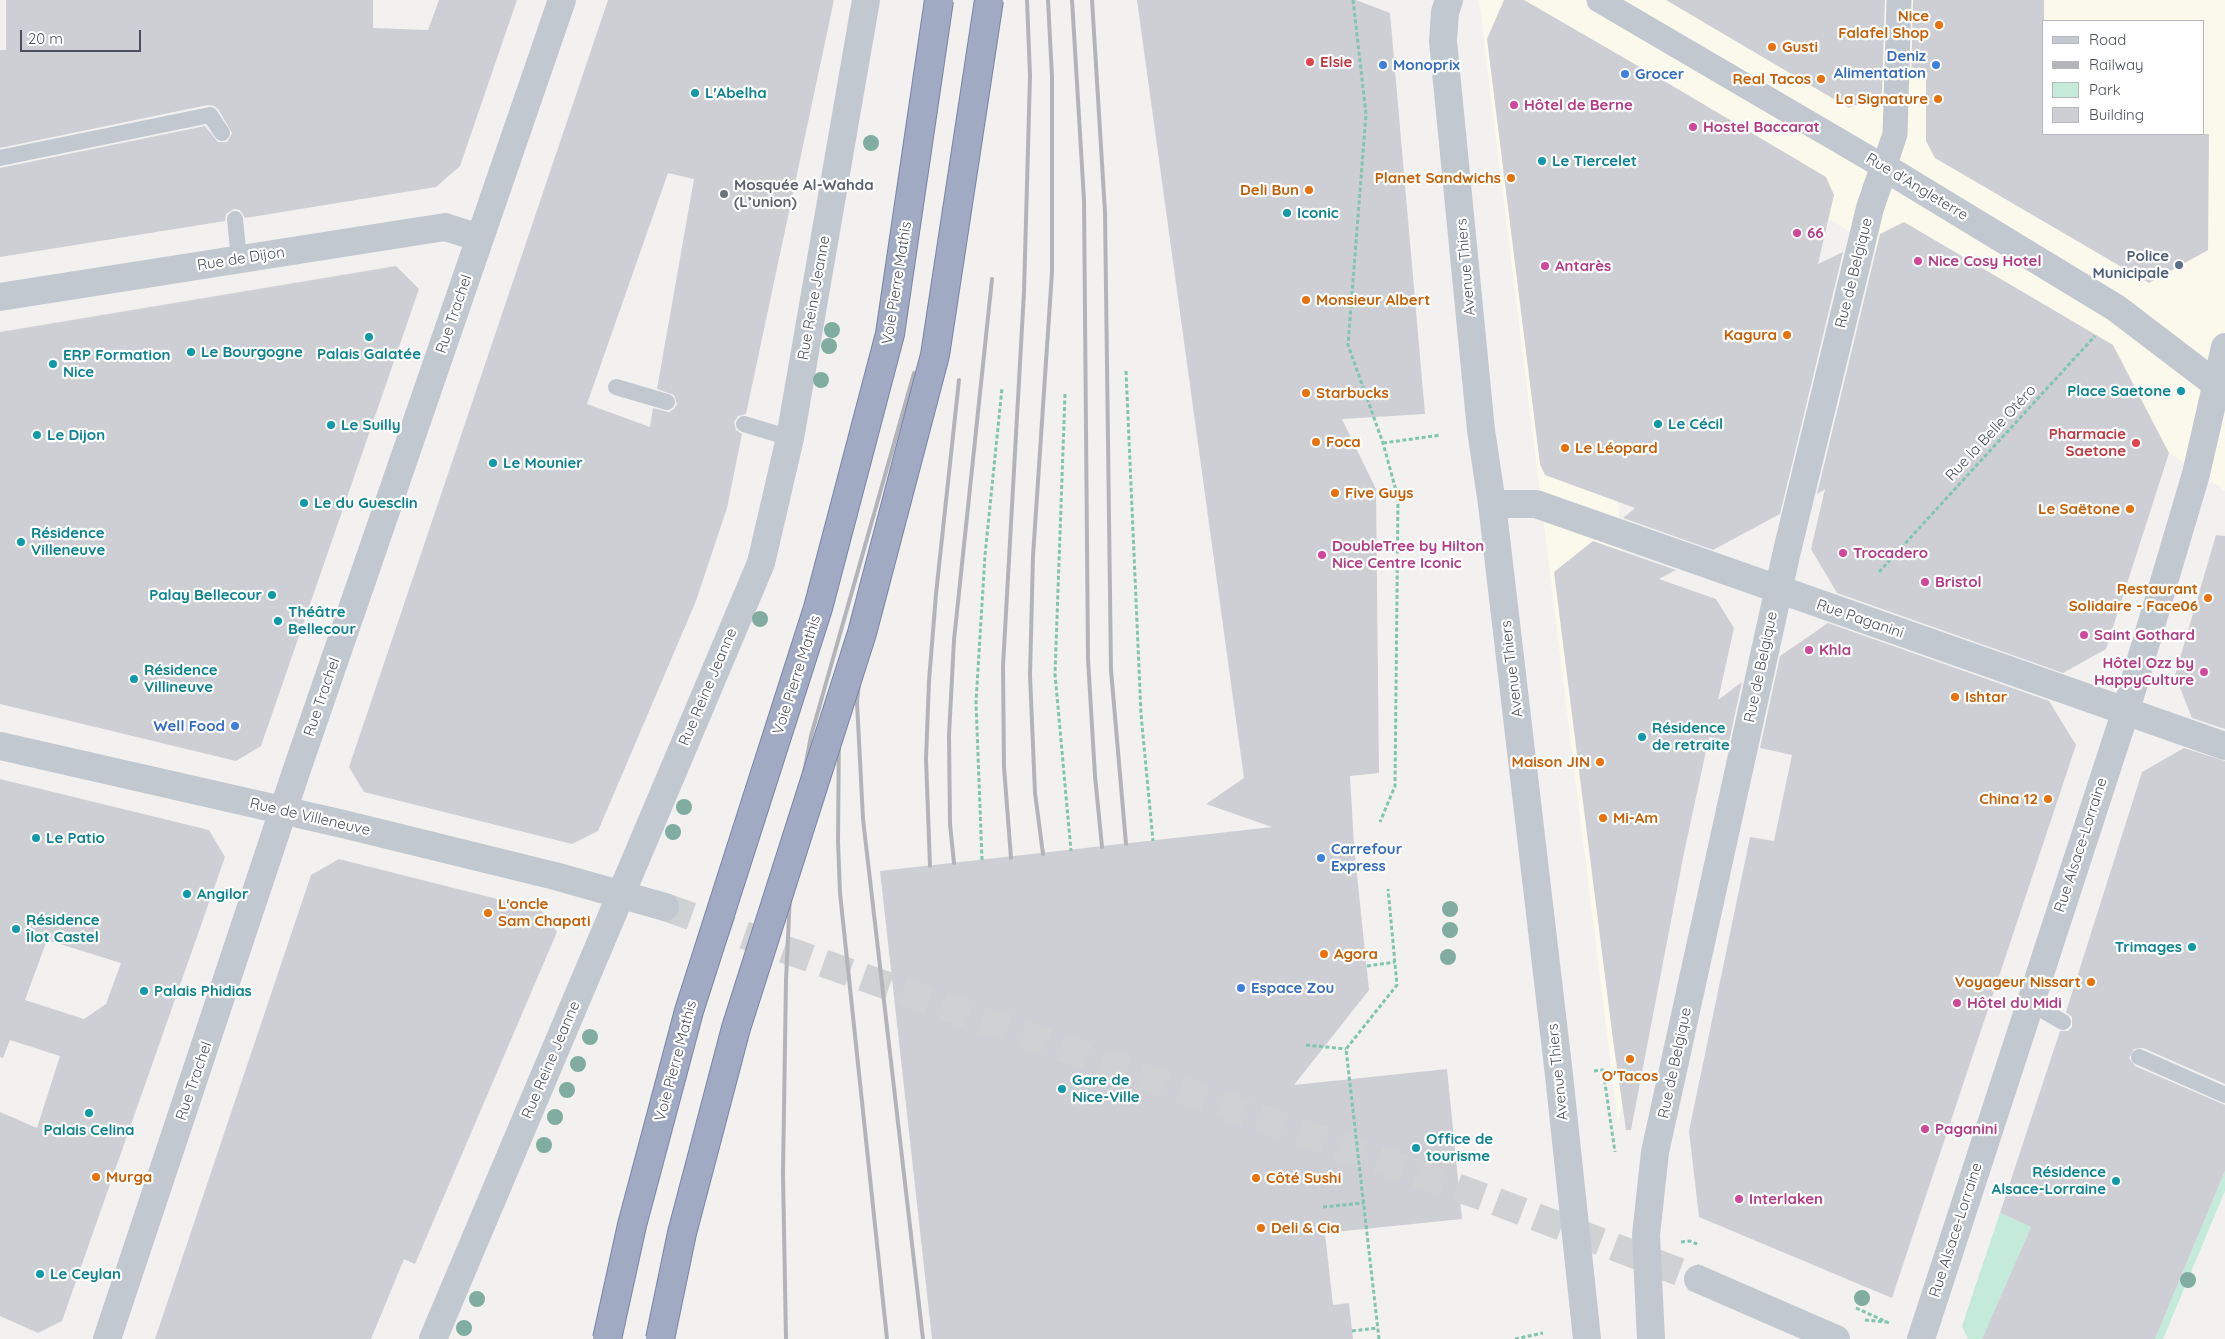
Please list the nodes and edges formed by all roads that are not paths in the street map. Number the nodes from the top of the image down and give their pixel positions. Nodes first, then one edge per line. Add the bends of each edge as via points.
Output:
1 (562, 0) edge
2 (866, 0) edge
3 (939, 0) edge
4 (989, 0) edge
5 (1449, 0) edge
6 (1599, 0) edge
7 (1899, 0) edge
8 (222, 133) dead end
9 (0, 158) edge
10 (1884, 167) junction
11 (235, 219) dead end
12 (480, 238) junction
13 (238, 259) junction
14 (0, 297) edge
15 (2225, 347) edge
16 (616, 387) dead end
17 (2221, 388) edge
18 (667, 402) dead end
19 (744, 424) dead end
20 (790, 438) junction
21 (1492, 504) junction
22 (1778, 590) junction
23 (2126, 710) junction
24 (0, 746) edge
25 (2225, 746) edge
26 (283, 811) junction
27 (619, 894) junction
28 (665, 907) tunnel mouth
29 (2030, 1003) junction
30 (2063, 1022) dead end
31 (2139, 1057) dead end
32 (2225, 1096) edge
33 (1698, 1279) tunnel mouth
34 (107, 1339) edge
35 (433, 1339) edge
36 (607, 1339) edge
37 (660, 1339) edge
38 (1587, 1339) edge
39 (1651, 1339) edge
40 (1836, 1339) edge
41 (1921, 1339) edge

1 - 12 street, Rue Trachel
2 - 20 street, Rue Reine Jeanne
3 - 36 highway, Voie Pierre Mathis, bridge via 890,334 818,608 689,1011 632,1225
4 - 37 highway, bridge via 936,355 862,633 736,1028 682,1233
5 - 21 street, Avenue Thiers via 1443,41 1481,430
6 - 10 street, Rue d'Angleterre
7 - 10 street, Rue de Belgique via 1895,134
8 - 9 lane via 210,115
10 - 17 street, Rue d'Angleterre via 2116,308
10 - 22 street, Rue de Belgique via 1870,208
11 - 13 lane
12 - 13 street, Rue de Dijon via 445,227
12 - 26 street, Rue Trachel
13 - 14 street, Rue de Dijon
15 - 17 street, Rue Alsace-Lorraine
16 - 18 lane
17 - 23 street, Rue Alsace-Lorraine
19 - 20 lane
20 - 27 street, Rue Reine Jeanne via 760,563
21 - 22 street, Rue Paganini via 1536,504
21 - 38 street, Avenue Thiers
22 - 23 street, Rue Paganini
22 - 39 street, Rue de Belgique via 1655,1152 1646,1235
23 - 25 street, Rue Paganini
23 - 29 street, Rue Alsace-Lorraine
24 - 26 street, Rue de Villeneuve
26 - 27 street, Rue de Villeneuve
26 - 34 street, Rue Trachel
27 - 28 street, Rue de Villeneuve
27 - 35 street, Rue Reine Jeanne
29 - 30 lane
29 - 41 street, Rue Alsace-Lorraine
31 - 32 lane
33 - 40 street

